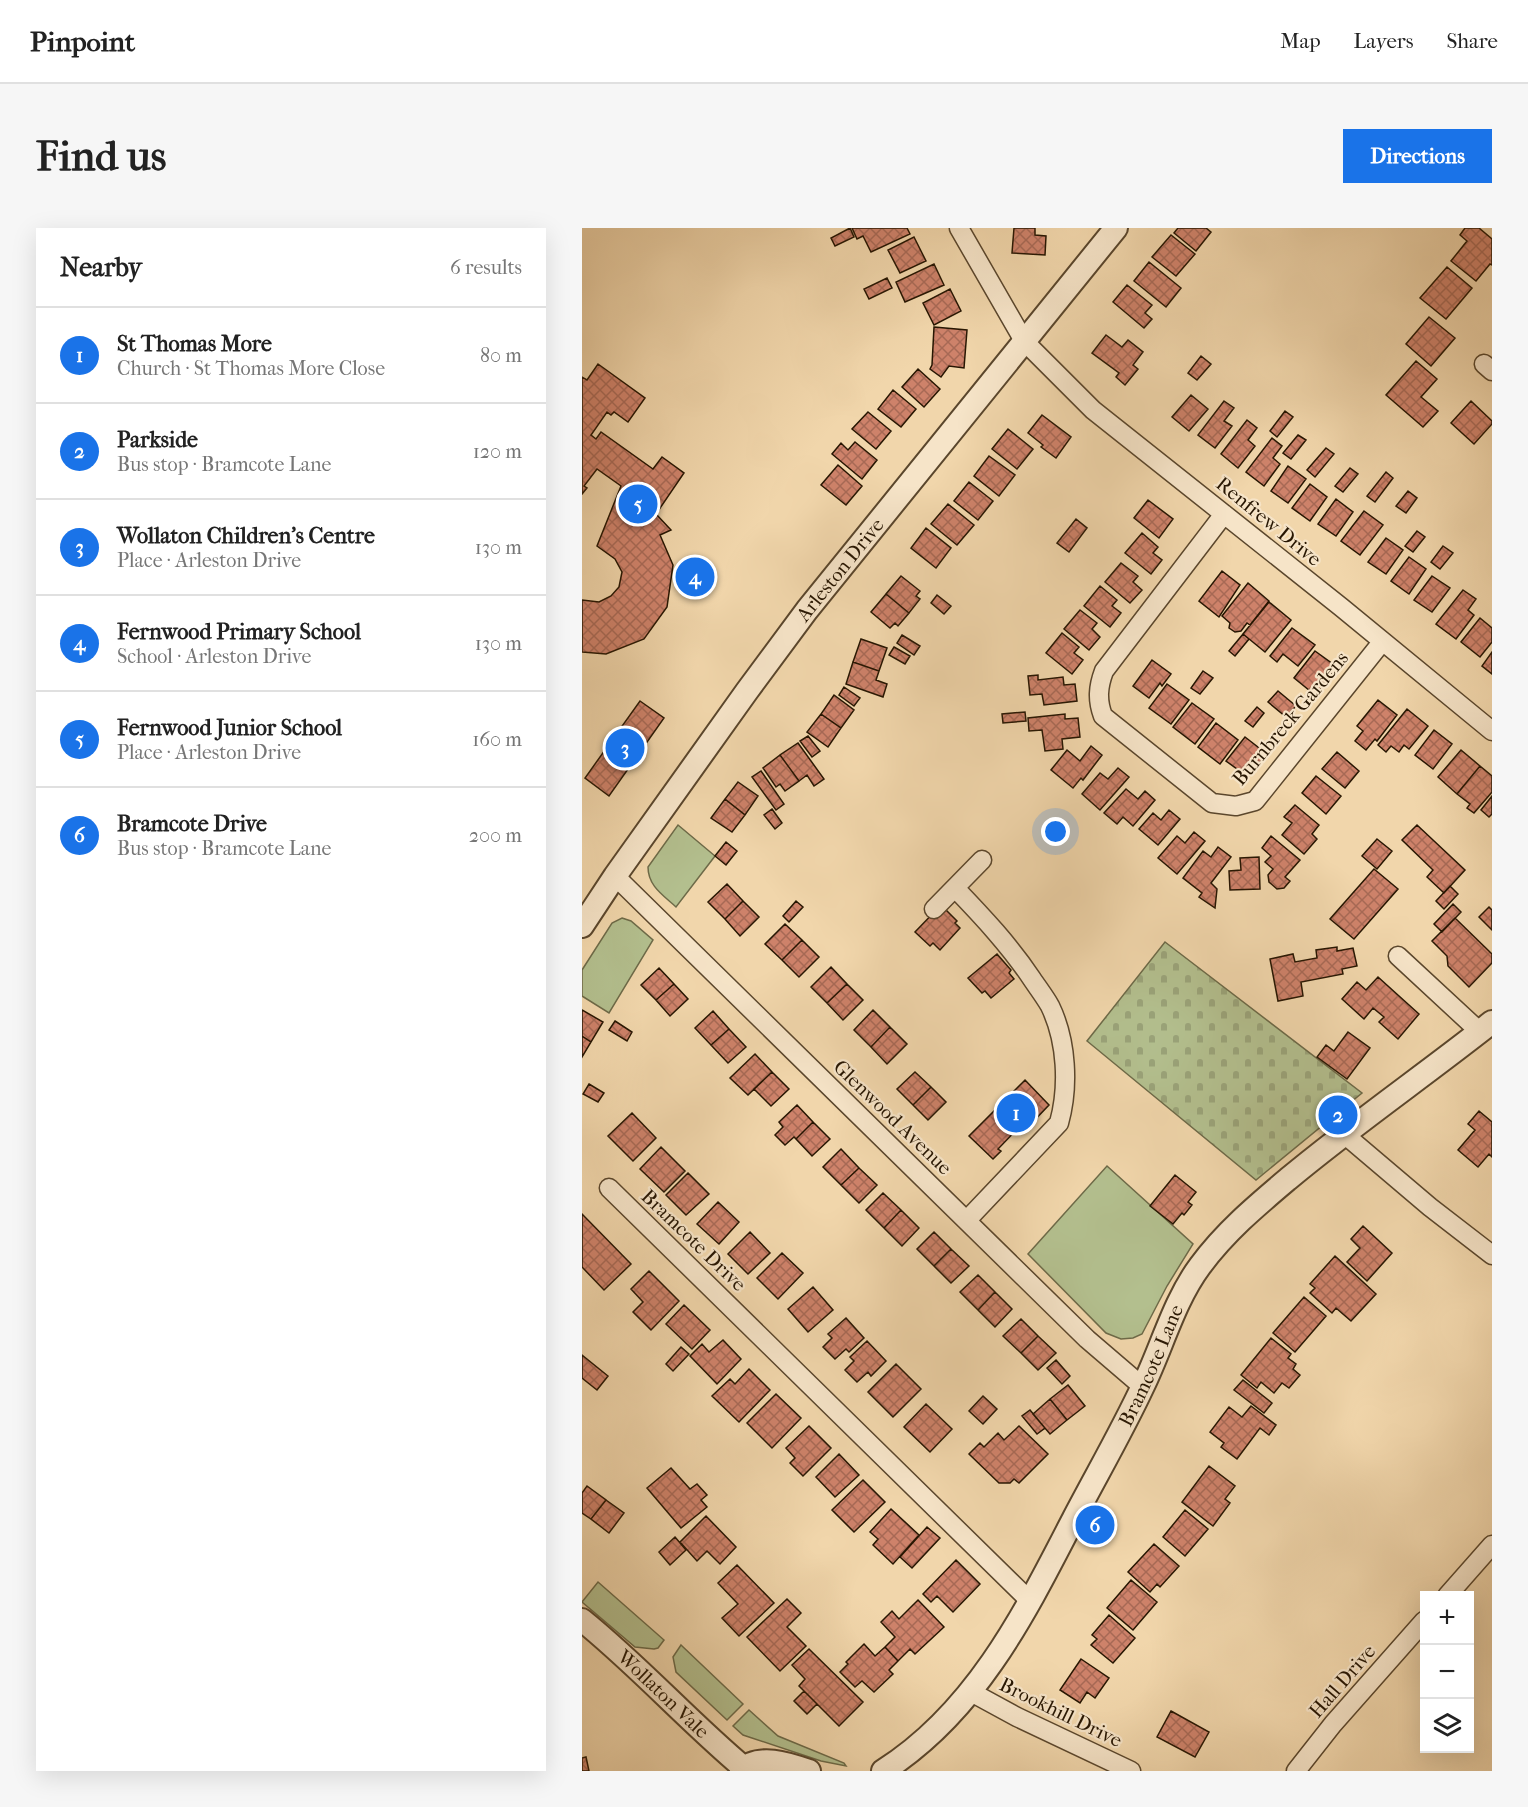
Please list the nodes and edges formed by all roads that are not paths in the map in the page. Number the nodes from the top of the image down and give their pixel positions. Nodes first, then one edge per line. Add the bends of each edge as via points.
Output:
1 (959, 228) edge
2 (1116, 228) edge
3 (1024, 341) junction
4 (1224, 514) junction
5 (1382, 642) junction
6 (1492, 731) edge
7 (982, 860) dead end
8 (615, 876) junction
9 (955, 888) junction
10 (934, 909) dead end
11 (582, 926) edge
12 (1398, 956) dead end
13 (1486, 1027) edge
14 (1344, 1134) junction
15 (609, 1188) dead end
16 (967, 1220) junction
17 (1492, 1256) edge
18 (1143, 1387) junction
19 (1492, 1545) edge
20 (1451, 1591) edge
21 (1031, 1602) junction
22 (582, 1620) edge
23 (1420, 1627) edge
24 (971, 1692) junction
25 (743, 1769) edge
26 (809, 1771) edge
27 (883, 1771) edge
28 (1131, 1771) edge
29 (1296, 1771) edge

1 - 3 street, Renfrew Drive
2 - 3 street, Arleston Drive
3 - 4 street, Renfrew Drive via 1093,410
3 - 8 street, Arleston Drive via 807,610
4 - 5 street, Renfrew Drive
4 - 5 street, Burnbreck Gardens via 1104,671 1098,694 1103,716 1212,803 1248,804 1255,801
5 - 6 street, Renfrew Drive
7 - 9 street
8 - 11 street, Arleston Drive
8 - 16 street, Glenwood Avenue
9 - 10 street
9 - 16 street via 997,931 1050,1007 1062,1040 1065,1082 1059,1123
12 - 13 street
13 - 14 street, Bramcote Lane
14 - 17 street
14 - 18 street, Bramcote Lane via 1247,1214 1213,1249 1182,1298
15 - 21 street, Bramcote Drive
16 - 18 street, Glenwood Avenue via 1087,1339
18 - 21 street, Bramcote Lane
19 - 20 street
21 - 24 street, Bramcote Lane
22 - 25 street, Wollaton Vale
23 - 29 street, Hall Drive
24 - 27 street, Bramcote Lane via 925,1740
24 - 28 street, Brookhill Drive
25 - 26 street, Wollaton Vale via 768,1761

